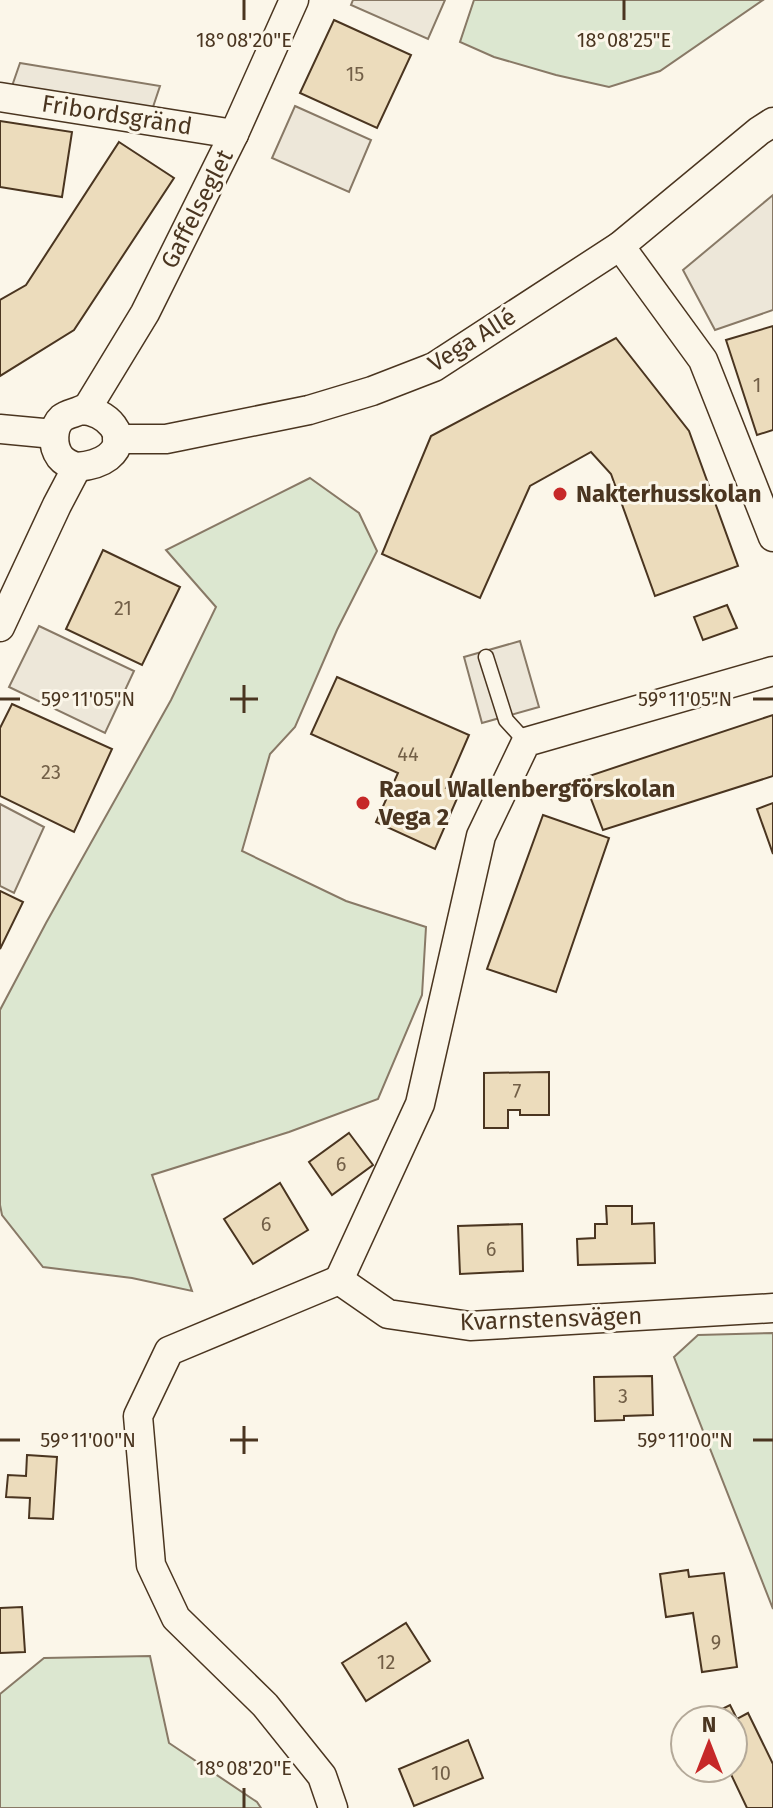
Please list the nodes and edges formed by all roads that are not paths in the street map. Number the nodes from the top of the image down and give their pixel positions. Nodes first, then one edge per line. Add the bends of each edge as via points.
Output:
1 (294, 0) edge
2 (0, 97) edge
3 (773, 122) edge
4 (234, 134) junction
5 (620, 246) junction
6 (86, 410) junction
7 (0, 429) edge
8 (54, 434) junction
9 (117, 439) junction
10 (77, 467) junction
11 (773, 537) edge
12 (0, 627) edge
13 (486, 657) dead end
14 (773, 671) edge
15 (526, 742) junction
16 (339, 1280) junction
17 (773, 1308) edge
18 (333, 1808) edge

1 - 4 street, Gaffelseglet
2 - 4 street, Fribordsgränd
3 - 5 street, Vega Allé
4 - 6 street, Gaffelseglet via 145,313
5 - 9 street, Vega Allé via 434,367 372,391 309,410 166,439
5 - 11 street via 703,360
6 - 8 street via 65,416
6 - 9 street via 109,420
7 - 8 street
8 - 10 street via 61,458
9 - 10 street via 109,456
10 - 12 street
13 - 15 lane via 506,720
14 - 15 street
15 - 16 street via 481,836 420,1104
16 - 17 street, Kvarnstensvägen via 388,1314 470,1326
16 - 18 street via 169,1351 138,1416 151,1565 176,1618 265,1705 322,1776

